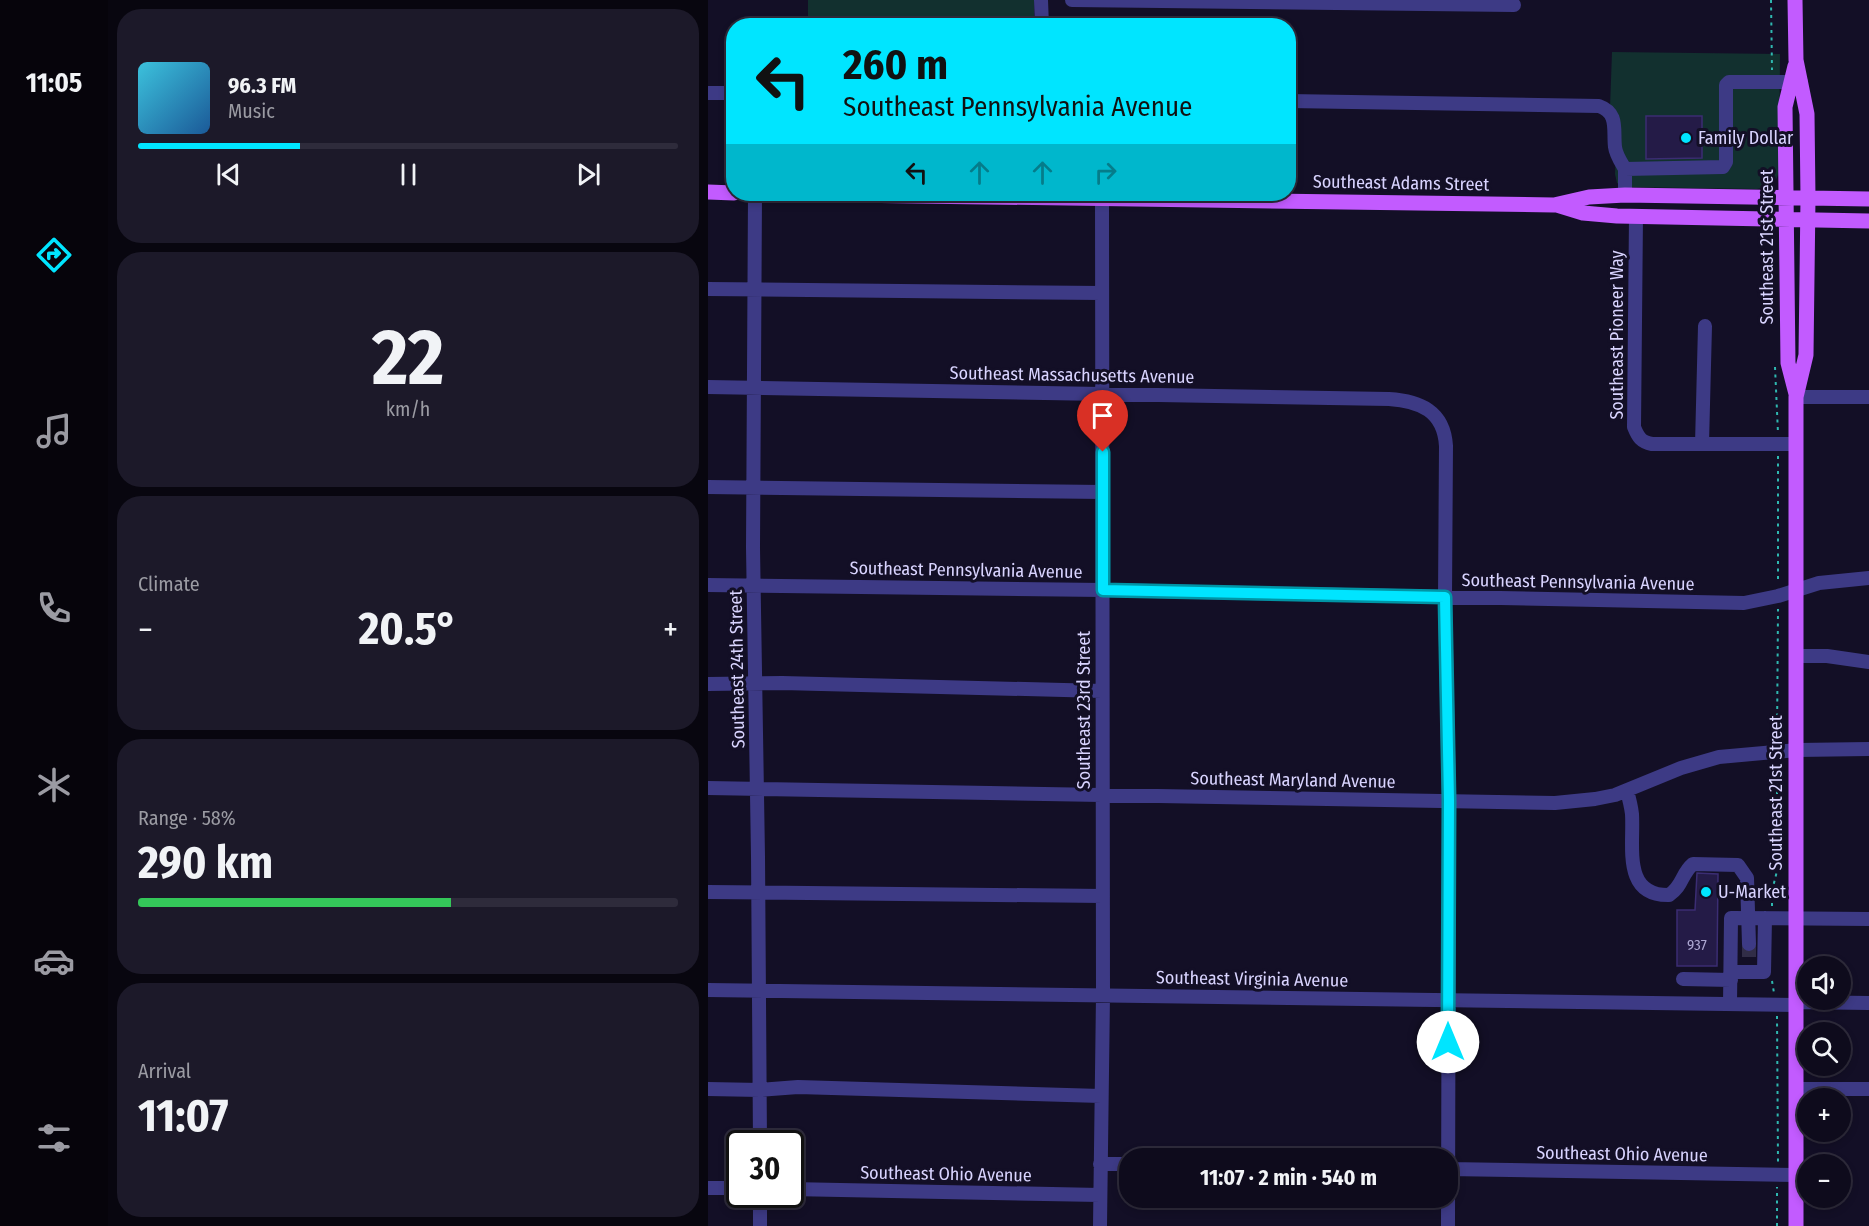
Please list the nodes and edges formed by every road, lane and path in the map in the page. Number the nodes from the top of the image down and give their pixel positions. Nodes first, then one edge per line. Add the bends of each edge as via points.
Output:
1 (1041, 0) edge
2 (1072, 0) edge
3 (1771, 0) edge
4 (1795, 0) edge
5 (1420, 2) edge
6 (1514, 5) dead end
7 (1042, 18) edge
8 (1772, 82) junction
9 (1796, 82) junction
10 (708, 93) edge
11 (726, 93) edge
12 (1296, 101) edge
13 (1625, 169) junction
14 (708, 192) edge
15 (726, 193) edge
16 (1625, 195) junction
17 (1786, 198) junction
18 (1808, 198) junction
19 (1296, 199) edge
20 (1869, 199) edge
21 (755, 201) edge
22 (1102, 201) edge
23 (1554, 204) junction
24 (1636, 216) junction
25 (1786, 219) junction
26 (1808, 219) junction
27 (1869, 221) edge
28 (708, 289) edge
29 (754, 290) junction
30 (1102, 293) junction
31 (1705, 326) dead end
32 (1775, 360) dead end
33 (708, 387) edge
34 (753, 388) junction
35 (1103, 393) junction
36 (1796, 397) junction
37 (1869, 397) edge
38 (1778, 443) junction
39 (1702, 444) junction
40 (1796, 444) junction
41 (708, 487) edge
42 (753, 488) junction
43 (1103, 492) junction
44 (1869, 578) edge
45 (708, 585) edge
46 (753, 586) junction
47 (1103, 590) junction
48 (1796, 590) junction
49 (1778, 596) junction
50 (1445, 597) junction
51 (1796, 656) junction
52 (1869, 662) edge
53 (708, 684) edge
54 (755, 685) junction
55 (1102, 691) junction
56 (1869, 749) edge
57 (1797, 750) junction
58 (1777, 752) junction
59 (708, 788) edge
60 (757, 789) junction
61 (1628, 790) junction
62 (1102, 795) junction
63 (1449, 800) junction
64 (708, 892) edge
65 (759, 893) junction
66 (1103, 896) junction
67 (1749, 918) junction
68 (1768, 918) junction
69 (1795, 919) junction
70 (1869, 919) edge
71 (1772, 971) dead end
72 (1749, 972) junction
73 (1731, 976) junction
74 (1683, 980) dead end
75 (708, 990) edge
76 (759, 991) junction
77 (1103, 995) junction
78 (1449, 1000) junction
79 (1869, 1003) edge
80 (1730, 1004) junction
81 (1796, 1004) junction
82 (1777, 1005) junction
83 (708, 1089) edge
84 (1796, 1089) junction
85 (1869, 1089) edge
86 (760, 1090) junction
87 (1101, 1096) junction
88 (760, 1130) edge
89 (1448, 1148) edge
90 (1100, 1164) junction
91 (1119, 1164) edge
92 (1458, 1169) edge
93 (1778, 1174) junction
94 (1796, 1175) junction
95 (708, 1188) edge
96 (726, 1188) edge
97 (804, 1189) edge
98 (1100, 1195) junction
99 (760, 1208) edge
100 (1448, 1208) edge
101 (760, 1226) edge
102 (1100, 1226) edge
103 (1448, 1226) edge
104 (1777, 1226) edge
105 (1796, 1226) edge

1 - 7 street
2 - 5 street
3 - 8 path
4 - 9 main road, Southeast 21st Street
5 - 6 street
8 - 9 street
8 - 13 street via 1726,85 1723,167
9 - 17 main road, Southeast 21st Street via 1785,107
9 - 18 main road, Southeast 21st Street via 1807,114
10 - 11 street
12 - 13 street via 1599,106 1614,118 1615,150
13 - 16 street
14 - 15 main road
16 - 17 main road, Southeast Adams Street
16 - 23 main road, Southeast Adams Street
17 - 18 main road, Southeast Adams Street
17 - 25 main road, Southeast 21st Street
18 - 20 main road, Southeast Adams Street
18 - 26 main road, Southeast 21st Street
19 - 23 main road, Southeast Adams Street
21 - 29 street, Southeast 24th Street
22 - 30 street, Southeast 23rd Street
23 - 24 main road, Southeast Adams Street via 1583,213
24 - 25 main road, Southeast Adams Street
24 - 39 street, Southeast Pioneer Way via 1634,427 1645,443
25 - 26 main road, Southeast Adams Street
25 - 36 main road, Southeast 21st Street via 1788,363
26 - 27 main road, Southeast Adams Street
26 - 36 main road, Southeast 21st Street via 1806,355
28 - 29 street
29 - 30 street
29 - 34 street, Southeast 24th Street
30 - 35 street, Southeast 23rd Street
31 - 39 street
32 - 38 path
33 - 34 street, Southeast Massachusetts Avenue
34 - 35 street, Southeast Massachusetts Avenue
34 - 42 street, Southeast 24th Street
35 - 43 street, Southeast 23rd Street
35 - 50 street, Southeast Massachusetts Avenue via 1389,399 1414,402 1432,412 1446,439
36 - 37 street
36 - 40 main road, Southeast 21st Street
38 - 39 street, Southeast Pioneer Way
38 - 40 street, Southeast Pioneer Way
38 - 49 path
40 - 48 main road, Southeast 21st Street
41 - 42 street
42 - 43 street
42 - 46 street, Southeast 24th Street
43 - 47 street, Southeast 23rd Street
44 - 48 street, Southeast Pennsylvania Avenue via 1818,583
45 - 46 street, Southeast Pennsylvania Avenue
46 - 47 street, Southeast Pennsylvania Avenue
46 - 54 street, Southeast 24th Street
47 - 50 street, Southeast Pennsylvania Avenue
47 - 55 street, Southeast 23rd Street
48 - 49 street, Southeast Pennsylvania Avenue
48 - 51 main road, Southeast 21st Street
49 - 50 street, Southeast Pennsylvania Avenue via 1744,603
49 - 58 path
50 - 63 street
51 - 52 street
51 - 57 main road, Southeast 21st Street
53 - 54 street
54 - 55 street
54 - 60 street, Southeast 24th Street
55 - 62 street, Southeast 23rd Street
56 - 57 street, Southeast Maryland Avenue
57 - 58 street, Southeast Maryland Avenue
57 - 69 main road, Southeast 21st Street
58 - 61 street, Southeast Maryland Avenue via 1744,753 1696,762
58 - 68 path via 1777,871
59 - 60 street, Southeast Maryland Avenue
60 - 62 street, Southeast Maryland Avenue
60 - 65 street, Southeast 24th Street
61 - 63 street, Southeast Maryland Avenue via 1570,802
61 - 67 street via 1632,865 1638,881 1656,895 1669,895 1693,864 1738,865 1747,878
62 - 63 street, Southeast Maryland Avenue
62 - 66 street, Southeast 23rd Street
63 - 78 street
64 - 65 street
65 - 66 street
65 - 76 street, Southeast 24th Street
66 - 77 street, Southeast 23rd Street
67 - 68 street
67 - 72 street
67 - 73 street via 1731,918
68 - 69 street
68 - 72 street via 1764,972
69 - 70 street
69 - 81 main road, Southeast 21st Street
71 - 82 path
72 - 73 street
73 - 74 street
73 - 80 street
75 - 76 street, Southeast Virginia Avenue
76 - 77 street, Southeast Virginia Avenue
76 - 86 street, Southeast 24th Street
77 - 78 street, Southeast Virginia Avenue
77 - 87 street, Southeast 23rd Street
78 - 80 street, Southeast Virginia Avenue
78 - 89 street
79 - 81 street, Southeast Virginia Avenue
80 - 82 street, Southeast Virginia Avenue
81 - 82 street, Southeast Virginia Avenue
81 - 84 main road, Southeast 21st Street
82 - 93 path
83 - 86 street
84 - 85 street
84 - 94 main road, Southeast 21st Street
86 - 87 street via 798,1087
86 - 88 street, Southeast 24th Street
87 - 90 street, Southeast 23rd Street
90 - 91 street
90 - 98 street, Southeast 23rd Street
92 - 93 street, Southeast Ohio Avenue
93 - 94 street, Southeast Ohio Avenue
93 - 104 path
94 - 105 main road, Southeast 21st Street
95 - 96 street
97 - 98 street, Southeast Ohio Avenue
98 - 102 street, Southeast 23rd Street
99 - 101 street
100 - 103 street

